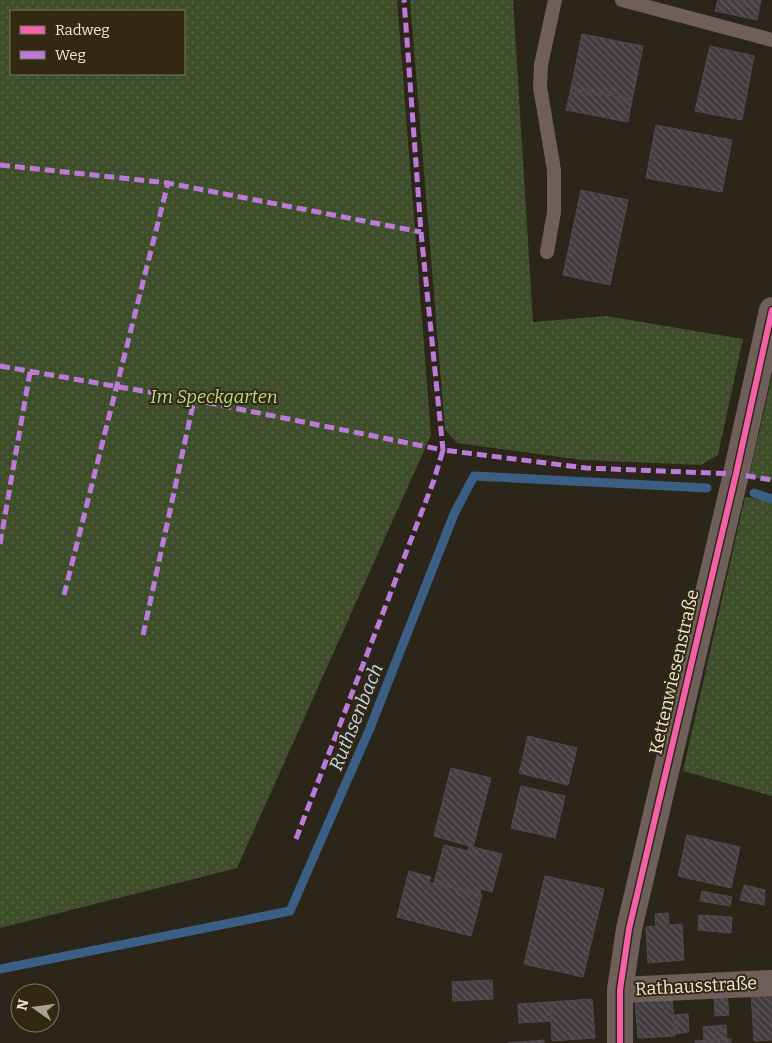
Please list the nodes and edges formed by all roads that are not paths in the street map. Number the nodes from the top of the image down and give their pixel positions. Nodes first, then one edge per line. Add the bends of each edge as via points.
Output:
1 (555, 0) edge
2 (622, 0) edge
3 (772, 40) edge
4 (547, 252) dead end
5 (772, 310) edge
6 (772, 983) edge
7 (620, 990) junction
8 (620, 1043) edge

1 - 4 lane via 540,87 554,170 554,212
2 - 3 lane
5 - 7 street, Kettenwiesenstraße via 629,929
6 - 7 street, Rathausstraße
7 - 8 street, Kettenwiesenstraße

